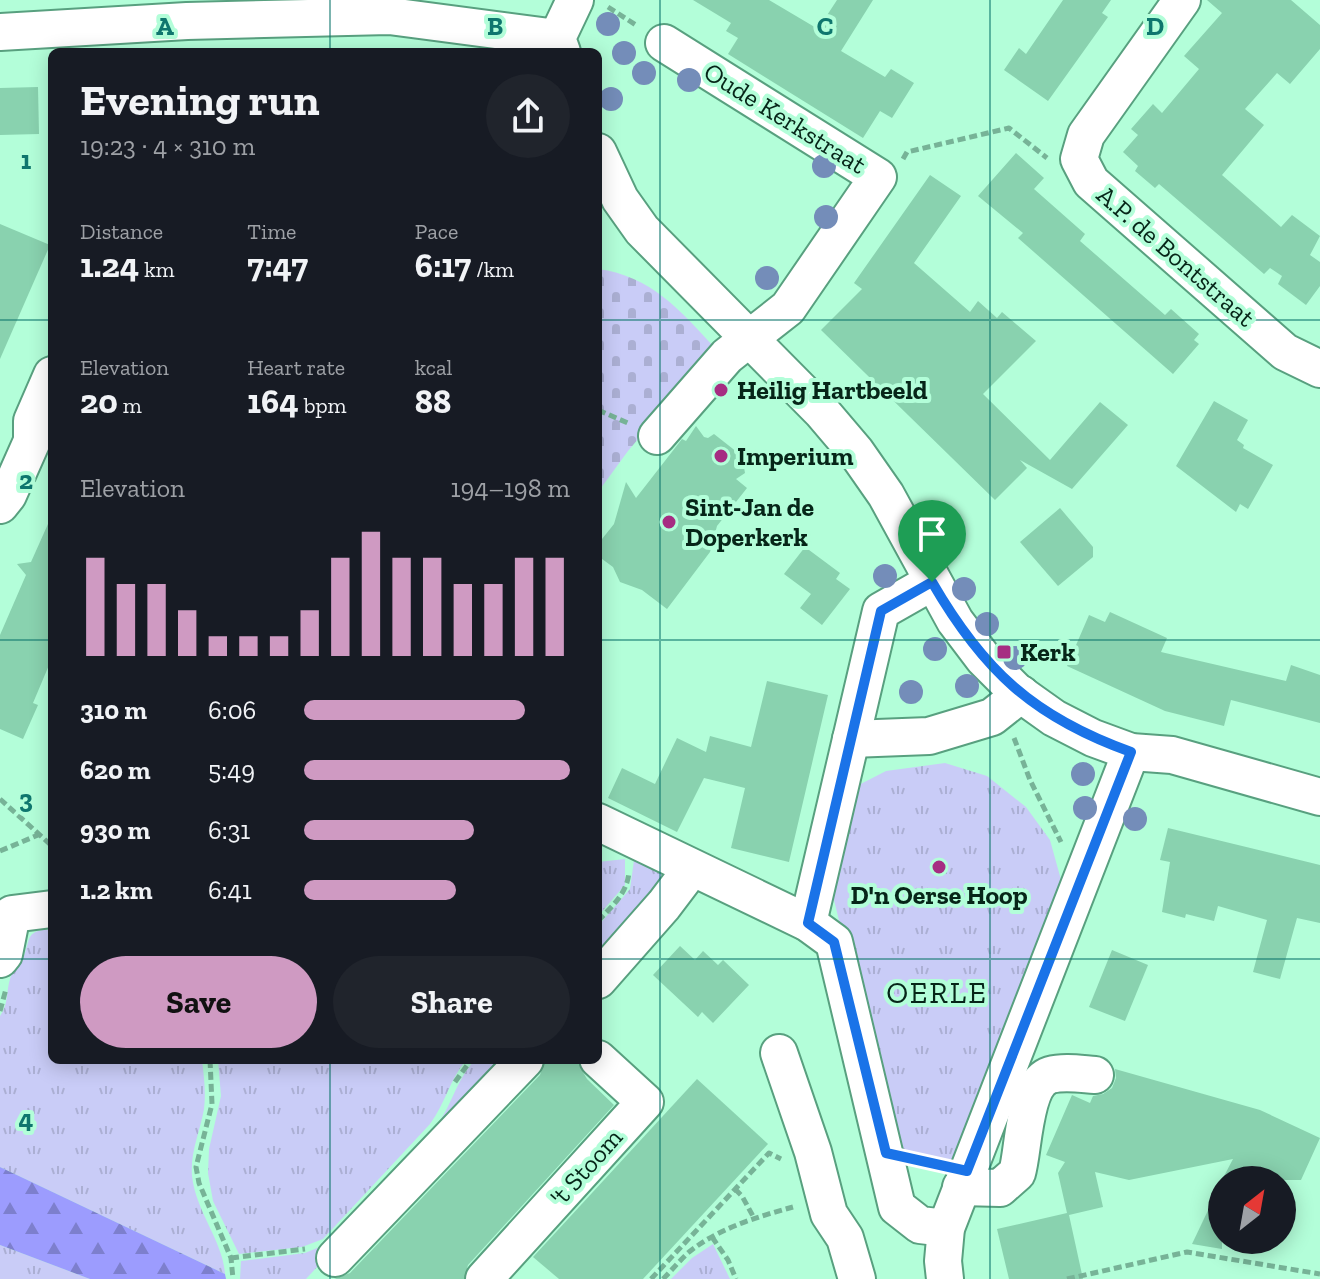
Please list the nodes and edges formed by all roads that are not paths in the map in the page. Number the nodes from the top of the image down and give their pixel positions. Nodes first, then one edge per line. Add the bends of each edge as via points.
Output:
1 (575, 0) edge
2 (1182, 0) edge
3 (327, 9) edge
4 (101, 14) edge
5 (0, 32) edge
6 (186, 36) edge
7 (664, 43) road end
8 (560, 45) edge
9 (602, 169) edge
10 (749, 337) junction
11 (1320, 369) edge
12 (48, 384) edge
13 (657, 436) dead end
14 (0, 505) edge
15 (932, 582) junction
16 (1021, 694) junction
17 (851, 739) junction
18 (1131, 752) junction
19 (1320, 797) edge
20 (602, 824) edge
21 (692, 868) junction
22 (48, 909) edge
23 (6, 912) edge
24 (808, 923) junction
25 (0, 959) edge
26 (602, 975) edge
27 (779, 1053) dead end
28 (602, 1063) edge
29 (521, 1064) edge
30 (1095, 1075) dead end
31 (961, 1187) junction
32 (946, 1228) junction
33 (335, 1258) dead end
34 (484, 1279) edge
35 (857, 1279) edge
36 (945, 1279) edge

1 - 8 street
2 - 11 street, A.P. de Bontstraat via 1086,135 1079,159 1091,182 1285,352
3 - 6 street
3 - 8 street
4 - 5 street
4 - 6 street
7 - 10 street, Oude Kerkstraat via 878,177 788,308
9 - 10 street via 642,230
10 - 13 street, Oude Kerkstraat
10 - 15 street via 856,452 886,495
12 - 14 street via 32,421 32,441
15 - 16 street via 983,658
15 - 17 street via 881,611
16 - 17 street via 992,717 929,736
16 - 18 street via 1054,718
17 - 24 street
18 - 19 street via 1172,755
18 - 31 street
20 - 21 street
21 - 24 street
21 - 26 street
22 - 23 street
23 - 25 street
24 - 32 street via 834,942 897,1207 920,1225
27 - 35 street via 829,1214 845,1238
28 - 34 street, 't Stoom via 645,1102
29 - 33 street
30 - 31 street via 1049,1075 1037,1084 1017,1173 1000,1188
31 - 32 street
32 - 36 street

